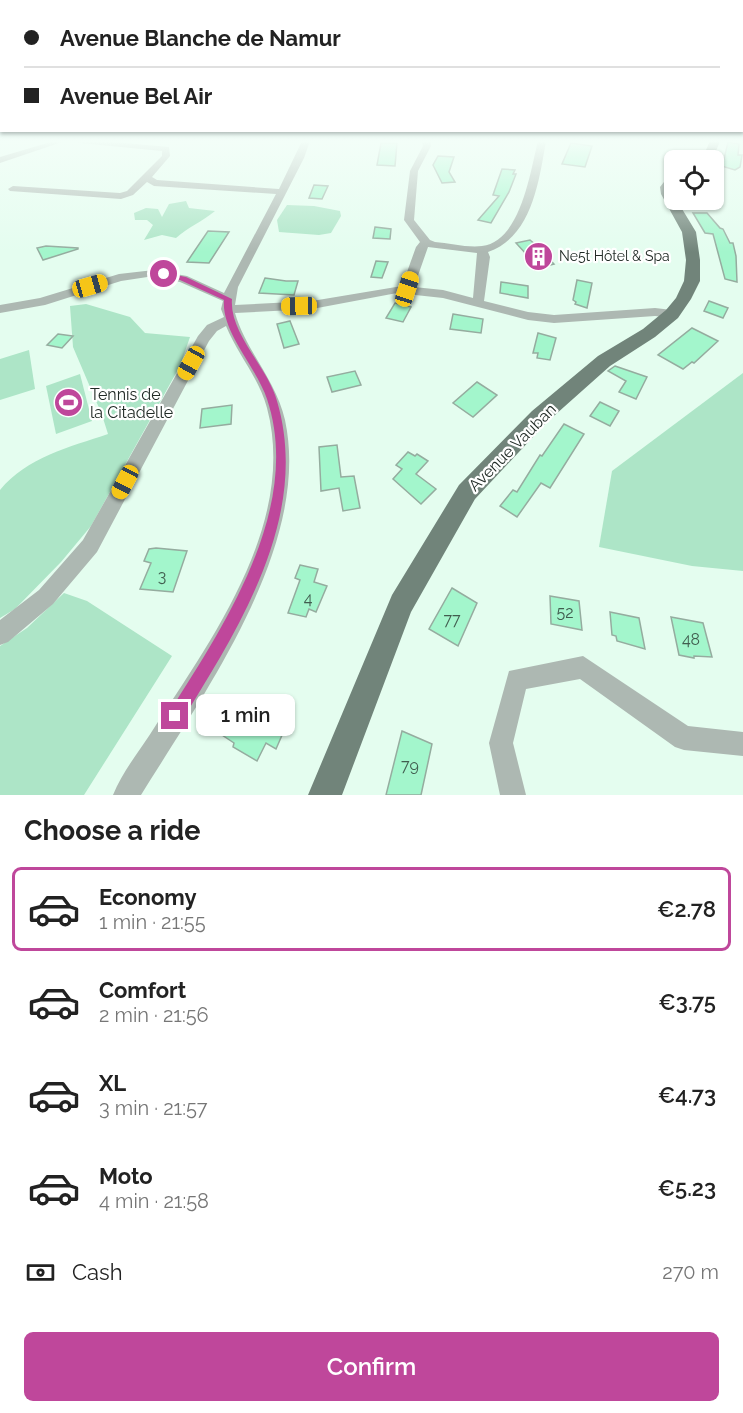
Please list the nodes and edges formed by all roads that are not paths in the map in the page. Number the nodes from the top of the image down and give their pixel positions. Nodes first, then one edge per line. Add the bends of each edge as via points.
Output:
1 (146, 178) edge
2 (148, 178) edge
3 (289, 178) edge
4 (413, 178) edge
5 (533, 178) edge
6 (13, 189) dead end
7 (282, 192) junction
8 (677, 210) edge
9 (426, 242) junction
10 (482, 250) junction
11 (407, 289) junction
12 (478, 303) junction
13 (0, 309) edge
14 (228, 309) junction
15 (672, 314) junction
16 (0, 634) edge
17 (743, 744) edge
18 (126, 795) edge
19 (325, 795) edge
20 (513, 795) edge

1 - 6 street via 121,196
2 - 7 street via 167,185
3 - 7 street
4 - 9 street via 409,220
5 - 10 street via 523,218 500,244
7 - 14 street via 232,287
8 - 15 main road, Avenue Vauban via 690,232 693,260 692,281
9 - 10 street
9 - 11 street
10 - 12 street
11 - 12 street
11 - 14 street via 312,305
12 - 15 street via 554,319
13 - 14 street via 41,302 119,278 154,273 183,279
14 - 16 street via 203,339 85,553 40,603
14 - 18 street via 275,408 281,457 277,503 265,550 237,616
15 - 19 main road, Avenue Vauban via 604,361 539,417 466,492 401,604
17 - 20 street via 684,738 583,667 517,679 501,743

